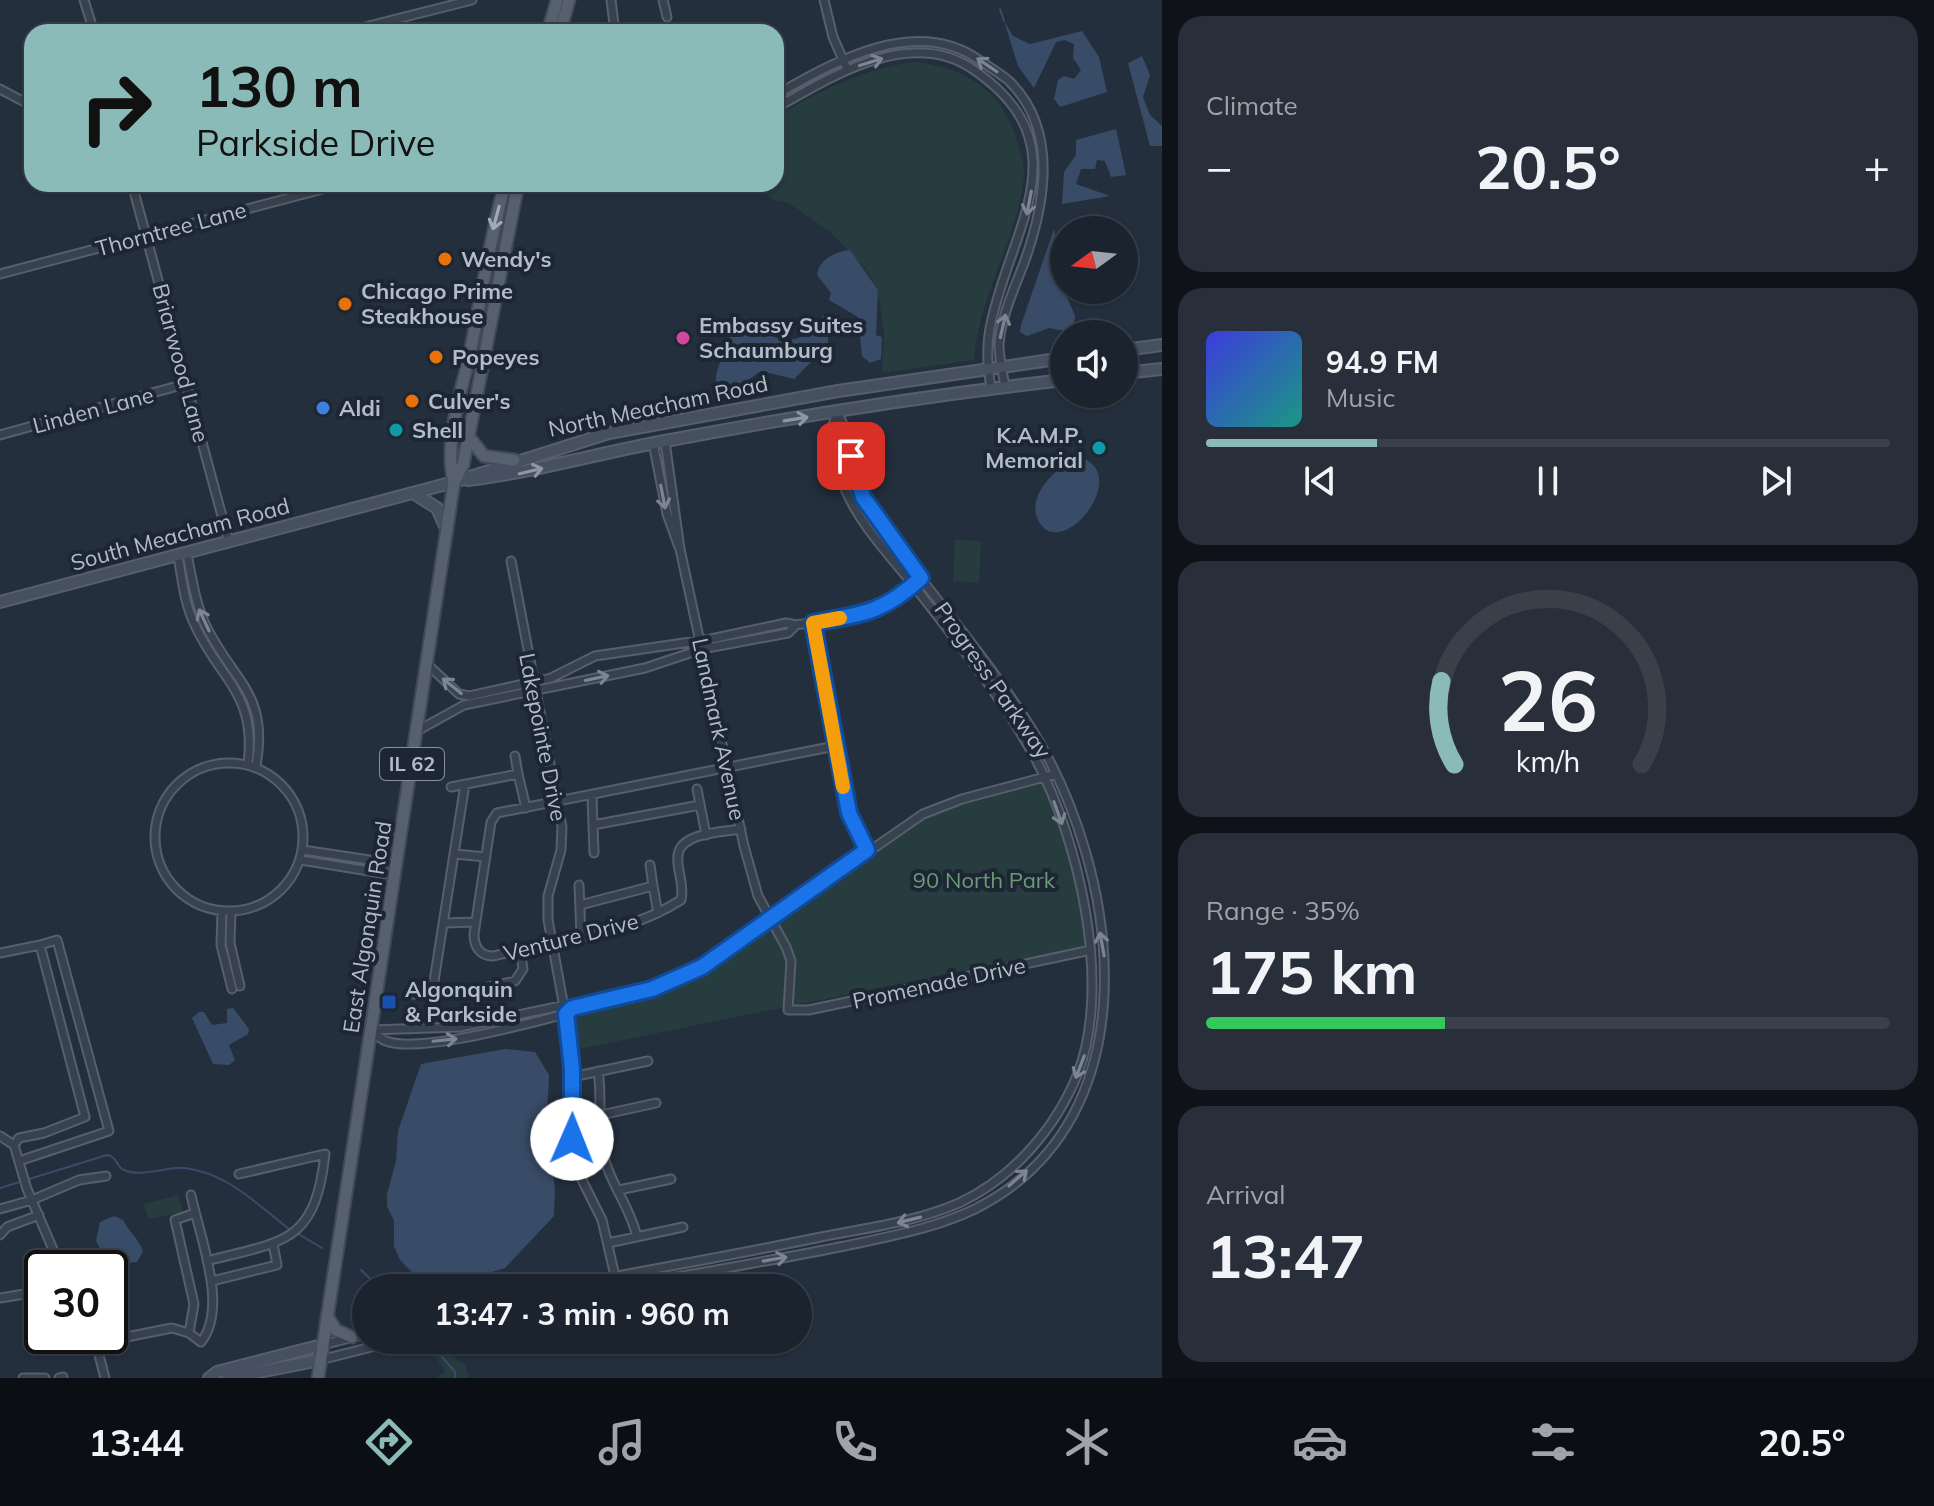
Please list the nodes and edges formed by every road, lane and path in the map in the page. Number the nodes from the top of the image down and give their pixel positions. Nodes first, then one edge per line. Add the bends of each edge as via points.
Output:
1 (84, 0) edge
2 (472, 0) edge
3 (557, 0) edge
4 (569, 0) edge
5 (611, 0) edge
6 (663, 0) edge
7 (824, 0) edge
8 (434, 4) edge
9 (667, 17) dead end
10 (92, 24) edge
11 (370, 24) edge
12 (550, 24) edge
13 (562, 24) edge
14 (614, 24) edge
15 (843, 59) junction
16 (847, 69) junction
17 (0, 89) edge
18 (784, 91) edge
19 (24, 102) edge
20 (784, 104) edge
21 (134, 192) edge
22 (312, 192) edge
23 (503, 192) edge
24 (516, 192) edge
25 (147, 236) junction
26 (0, 274) edge
27 (1162, 345) edge
28 (1138, 348) edge
29 (1050, 360) edge
30 (1002, 367) junction
31 (988, 369) junction
32 (1162, 369) edge
33 (1138, 372) edge
34 (1050, 382) edge
35 (185, 384) junction
36 (1005, 387) junction
37 (991, 389) junction
38 (837, 412) junction
39 (0, 435) edge
40 (468, 435) junction
41 (665, 441) junction
42 (653, 443) junction
43 (514, 460) junction
44 (454, 482) junction
45 (413, 493) junction
46 (370, 504) joint
47 (447, 531) junction
48 (229, 542) junction
49 (680, 549) junction
50 (182, 555) junction
51 (511, 561) dead end
52 (921, 578) junction
53 (913, 585) junction
54 (0, 602) edge
55 (813, 623) junction
56 (701, 644) junction
57 (427, 664) junction
58 (532, 687) junction
59 (417, 731) junction
60 (835, 746) junction
61 (515, 756) dead end
62 (252, 765) junction
63 (728, 767) junction
64 (518, 774) junction
65 (1056, 774) junction
66 (1044, 777) junction
67 (465, 784) junction
68 (451, 787) dead end
69 (697, 789) dead end
70 (592, 796) junction
71 (558, 803) junction
72 (700, 805) junction
73 (526, 808) junction
74 (593, 825) junction
75 (741, 829) junction
76 (706, 835) junction
77 (303, 850) junction
78 (867, 850) junction
79 (594, 853) dead end
80 (455, 854) junction
81 (486, 857) junction
82 (301, 860) junction
83 (650, 865) dead end
84 (395, 869) junction
85 (579, 885) dead end
86 (653, 886) junction
87 (580, 905) junction
88 (222, 912) junction
89 (231, 912) junction
90 (658, 913) junction
91 (771, 920) junction
92 (476, 922) junction
93 (445, 923) junction
94 (581, 936) junction
95 (551, 942) junction
96 (40, 945) junction
97 (520, 949) junction
98 (1091, 950) junction
99 (0, 953) edge
100 (413, 994) dead end
101 (432, 994) junction
102 (568, 1009) junction
103 (788, 1010) joint
104 (371, 1030) junction
105 (648, 1061) dead end
106 (598, 1071) junction
107 (572, 1077) junction
108 (656, 1103) dead end
109 (104, 1112) junction
110 (601, 1115) junction
111 (85, 1117) junction
112 (0, 1136) edge
113 (14, 1145) junction
114 (20, 1164) junction
115 (239, 1174) dead end
116 (106, 1176) dead end
117 (671, 1179) dead end
118 (619, 1190) junction
119 (191, 1195) dead end
120 (32, 1200) junction
121 (0, 1209) edge
122 (195, 1213) junction
123 (39, 1215) junction
124 (683, 1227) dead end
125 (0, 1235) edge
126 (637, 1237) junction
127 (819, 1237) junction
128 (608, 1243) junction
129 (273, 1244) junction
130 (54, 1250) edge
131 (822, 1250) junction
132 (207, 1261) junction
133 (615, 1274) edge
134 (625, 1274) edge
135 (692, 1274) edge
136 (212, 1281) junction
137 (24, 1294) edge
138 (0, 1298) edge
139 (327, 1316) junction
140 (189, 1333) junction
141 (128, 1335) edge
142 (352, 1337) joint
143 (322, 1345) junction
144 (352, 1352) edge
145 (99, 1354) edge
146 (320, 1360) junction
147 (23, 1378) edge
148 (45, 1378) edge
149 (105, 1378) edge
150 (210, 1378) edge
151 (228, 1378) edge
152 (318, 1378) edge

1 - 10 street
2 - 8 street
3 - 12 main road
4 - 13 main road
5 - 14 street
6 - 9 street
7 - 15 street
8 - 11 street
15 - 16 street
15 - 18 street
30 -> 15 street via 1002,326 1044,185 1032,111 1010,81 967,51 908,42
16 - 20 street
16 -> 31 street via 909,53 962,61 1002,89 1022,116 1032,184 990,325
17 - 19 street
21 - 25 street, Briarwood Lane
22 - 25 street, Thorntree Lane
23 -> 44 main road, East Algonquin Road / IL 62 via 455,427 450,465
24 - 40 main road, East Algonquin Road / IL 62
25 - 26 street, Thorntree Lane
25 - 35 street, Briarwood Lane
27 - 28 main road
29 - 30 main road, North Meacham Road
30 - 31 main road, North Meacham Road
30 - 36 street
31 - 37 street
31 - 43 main road, North Meacham Road via 673,419
32 - 33 main road
34 - 36 main road, North Meacham Road
35 - 39 street, Linden Lane
35 - 48 street, Briarwood Lane
36 - 37 main road, North Meacham Road
37 - 38 main road, North Meacham Road
41 -> 38 main road, North Meacham Road
38 - 52 street, Progress Parkway via 863,497
38 - 53 street, Progress Parkway via 830,427 846,490
40 - 43 main road via 481,455
40 - 44 main road, East Algonquin Road / IL 62
41 - 42 main road, North Meacham Road
41 - 49 street, Landmark Avenue
44 -> 42 main road, North Meacham Road via 516,475
42 -> 49 street
43 - 44 main road, North Meacham Road
44 - 45 main road, North Meacham Road
44 - 47 main road, East Algonquin Road / IL 62
45 - 46 main road, North Meacham Road
45 - 47 main road via 437,508
46 - 48 main road, South Meacham Road
47 - 57 main road, East Algonquin Road / IL 62
48 - 50 main road, South Meacham Road
49 - 56 street, Landmark Avenue
50 - 54 main road, South Meacham Road
50 - 62 street via 194,624 243,704
51 - 58 street, Lakepointe Drive
52 - 53 street
52 - 65 street, Progress Parkway via 1008,695
53 - 55 street via 893,602 863,614
53 - 66 street, Progress Parkway via 991,688
55 - 56 street via 796,625 788,633
55 - 60 street
58 -> 56 street via 645,668
56 - 58 street via 595,656
56 - 63 street, Landmark Avenue
58 -> 57 street via 459,694
57 - 59 main road, East Algonquin Road / IL 62
58 - 59 street via 464,705
58 - 71 street, Lakepointe Drive
59 - 84 main road, East Algonquin Road / IL 62
60 - 63 street
60 - 78 street via 849,813
61 - 64 street
62 - 77 street via 277,780 292,798 302,823
62 - 88 street via 208,768 181,780 163,804 155,829 157,857 176,890
63 - 70 street
63 - 75 street, Landmark Avenue
64 - 67 street
64 - 73 street
65 - 66 street
131 -> 65 street, Progress Parkway via 910,1233 977,1208 1036,1161 1081,1097 1101,1039 1106,969 1085,856
66 - 78 street via 947,804
66 -> 98 street, Progress Parkway via 1076,871
67 - 68 street
67 - 80 street
69 - 72 street
70 - 71 street
70 - 74 street
71 - 73 street
71 - 95 street, Lakepointe Drive via 562,839 548,896
72 - 74 street
72 - 76 street
73 - 81 street via 497,813
74 - 79 street
75 - 76 street
75 - 91 street, Landmark Avenue via 758,896
76 - 90 street, Venture Drive via 683,845 678,854 681,900
77 - 82 street
77 - 84 street
78 - 91 street
80 - 81 street
80 - 93 street
81 - 92 street
82 - 84 street
82 - 89 street via 279,893 257,907
83 - 86 street
84 - 104 main road, East Algonquin Road / IL 62
85 - 87 street
86 - 87 street
86 - 90 street
87 - 94 street
88 - 89 street
88 - 89 street via 221,945 236,988
90 - 94 street, Venture Drive
91 - 102 street via 668,984
91 - 103 street, Landmark Avenue via 791,961
92 - 93 street
92 - 97 street, Venture Drive via 474,941 482,954
93 - 101 street
94 - 95 street, Venture Drive
95 - 97 street, Venture Drive
95 - 102 street, Lakepointe Drive
96 - 99 street
96 - 109 street via 57,940
96 - 111 street
97 - 101 street via 523,969 515,981
98 - 103 street, Promenade Drive via 809,1010
98 -> 127 street, Progress Parkway via 1094,993 1086,1052 1062,1106 1009,1171 960,1202 914,1219
100 - 101 street
102 - 104 street via 444,1029
104 -> 102 street via 390,1042 427,1042 462,1038
102 - 107 street, Lakepointe Drive
104 - 139 main road, East Algonquin Road / IL 62
105 - 106 street
106 - 107 street
106 - 110 street
107 - 128 street, Lakepointe Drive via 575,1160
108 - 110 street
109 - 111 street
109 - 114 street via 109,1131
110 - 118 street via 602,1151
111 - 113 street via 19,1138
112 - 113 street
113 - 114 street
114 - 120 street
115 - 129 street via 325,1154 321,1188 303,1226
116 - 120 street via 79,1180
117 - 118 street
118 - 126 street
119 - 122 street
120 - 121 street
120 - 123 street
122 - 132 street
122 - 140 street via 175,1220 194,1304
123 - 125 street
123 - 130 street
124 - 126 street
126 - 128 street
127 - 131 street
127 - 134 street, Progress Parkway
128 - 133 street, Lakepointe Drive
129 - 132 street
129 - 136 street via 277,1265
135 -> 131 street, Progress Parkway
132 - 136 street
136 - 140 street via 210,1331 201,1342
137 - 138 street
139 - 142 main road via 336,1330
139 - 143 main road, East Algonquin Road / IL 62
140 - 141 street via 172,1328
142 - 143 street
143 - 146 main road, East Algonquin Road / IL 62
143 - 150 main road
144 - 146 street
145 - 149 street
146 - 151 main road
146 - 152 main road, East Algonquin Road / IL 62
147 - 148 street

